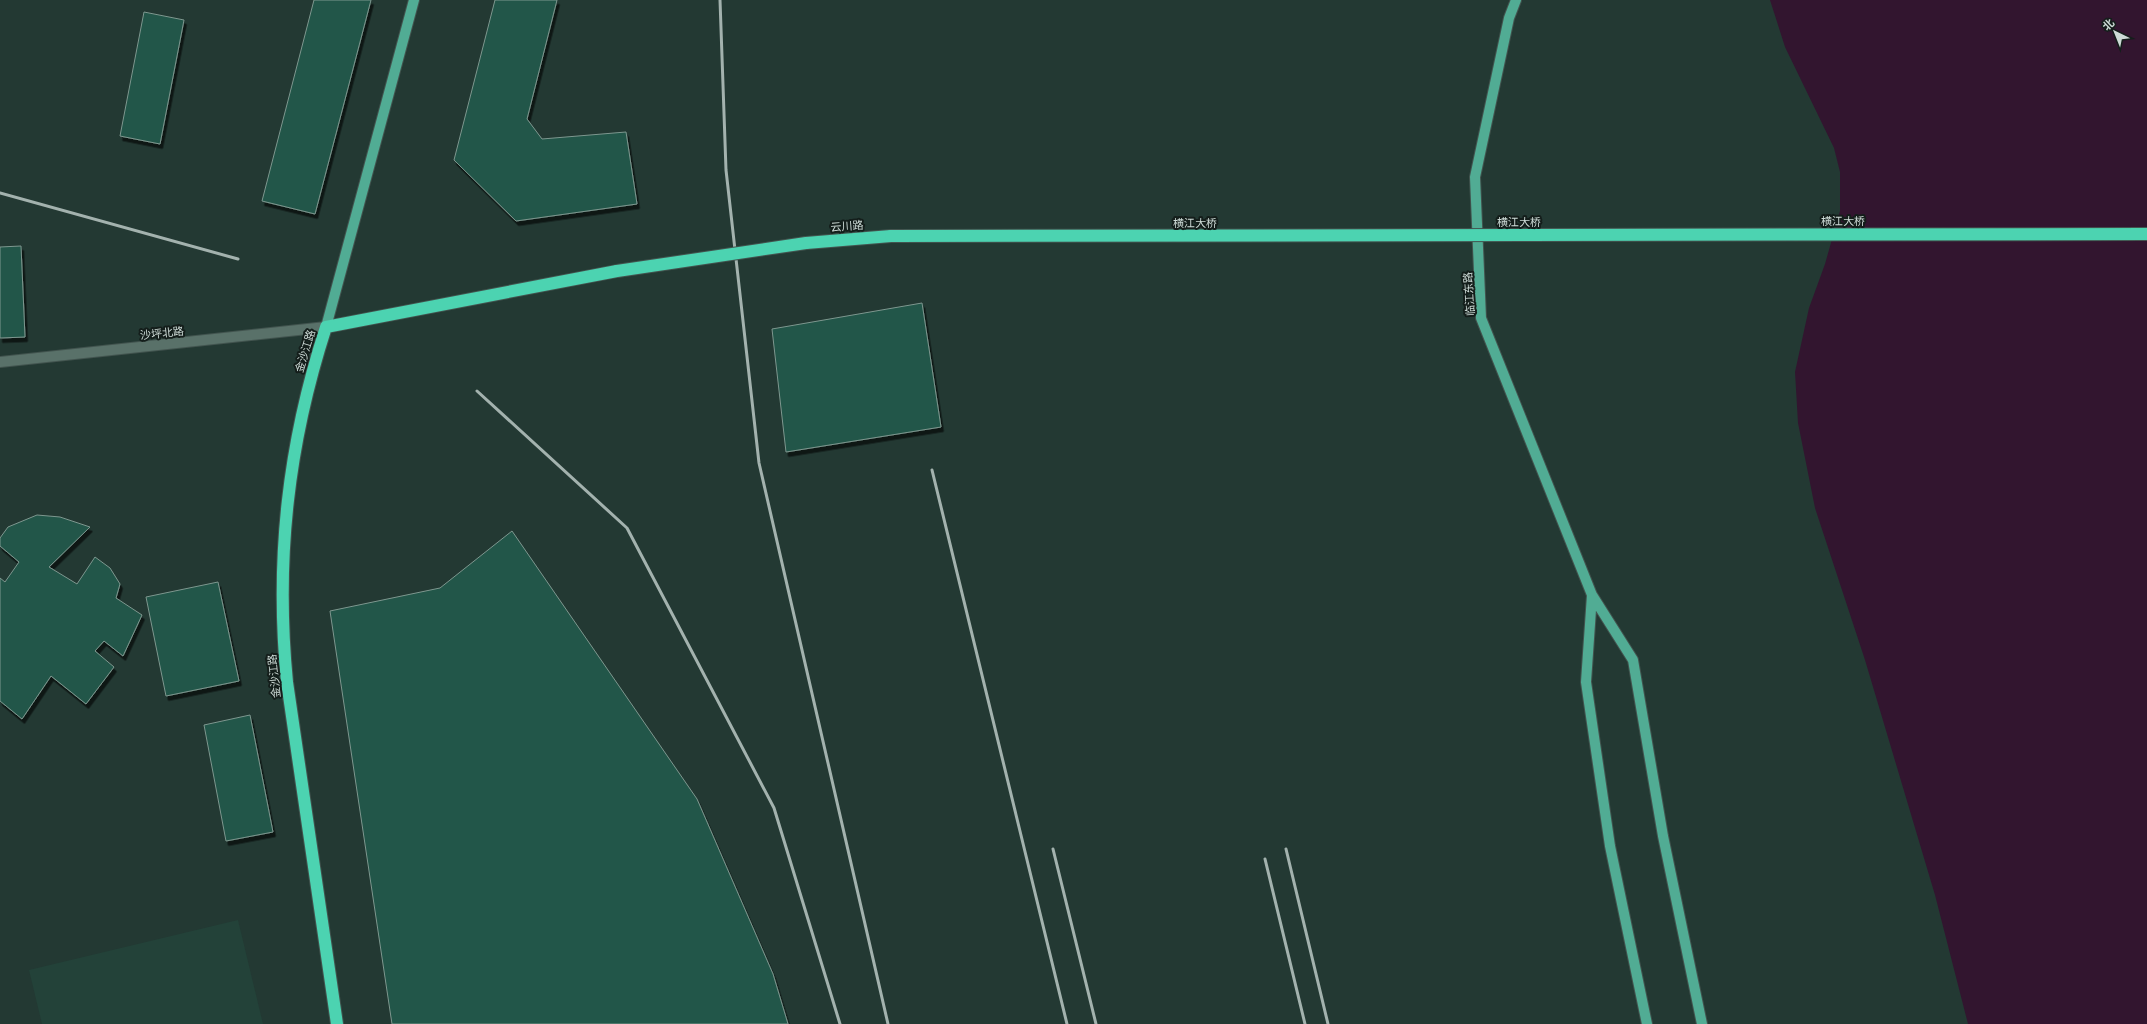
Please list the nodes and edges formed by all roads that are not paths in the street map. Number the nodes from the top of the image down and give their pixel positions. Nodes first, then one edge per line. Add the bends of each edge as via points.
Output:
1 (414, 0) edge
2 (1516, 0) edge
3 (2147, 234) edge
4 (891, 236) joint
5 (326, 327) junction
6 (0, 362) edge
7 (1592, 595) junction
8 (337, 1024) edge
9 (1646, 1024) edge
10 (1702, 1024) edge

1 - 5 main road
2 - 7 main road, 临江东路 via 1509,18 1474,177 1481,318
3 - 4 highway, 横江大桥, bridge
4 - 5 highway, 云川路, bridge via 806,242 617,271
5 - 6 street, 沙坪北路
5 - 8 highway, 金沙江路 via 312,369 293,454 284,536 282,593 287,682
7 - 9 main road via 1586,682 1610,846
7 - 10 main road via 1634,660 1662,836

